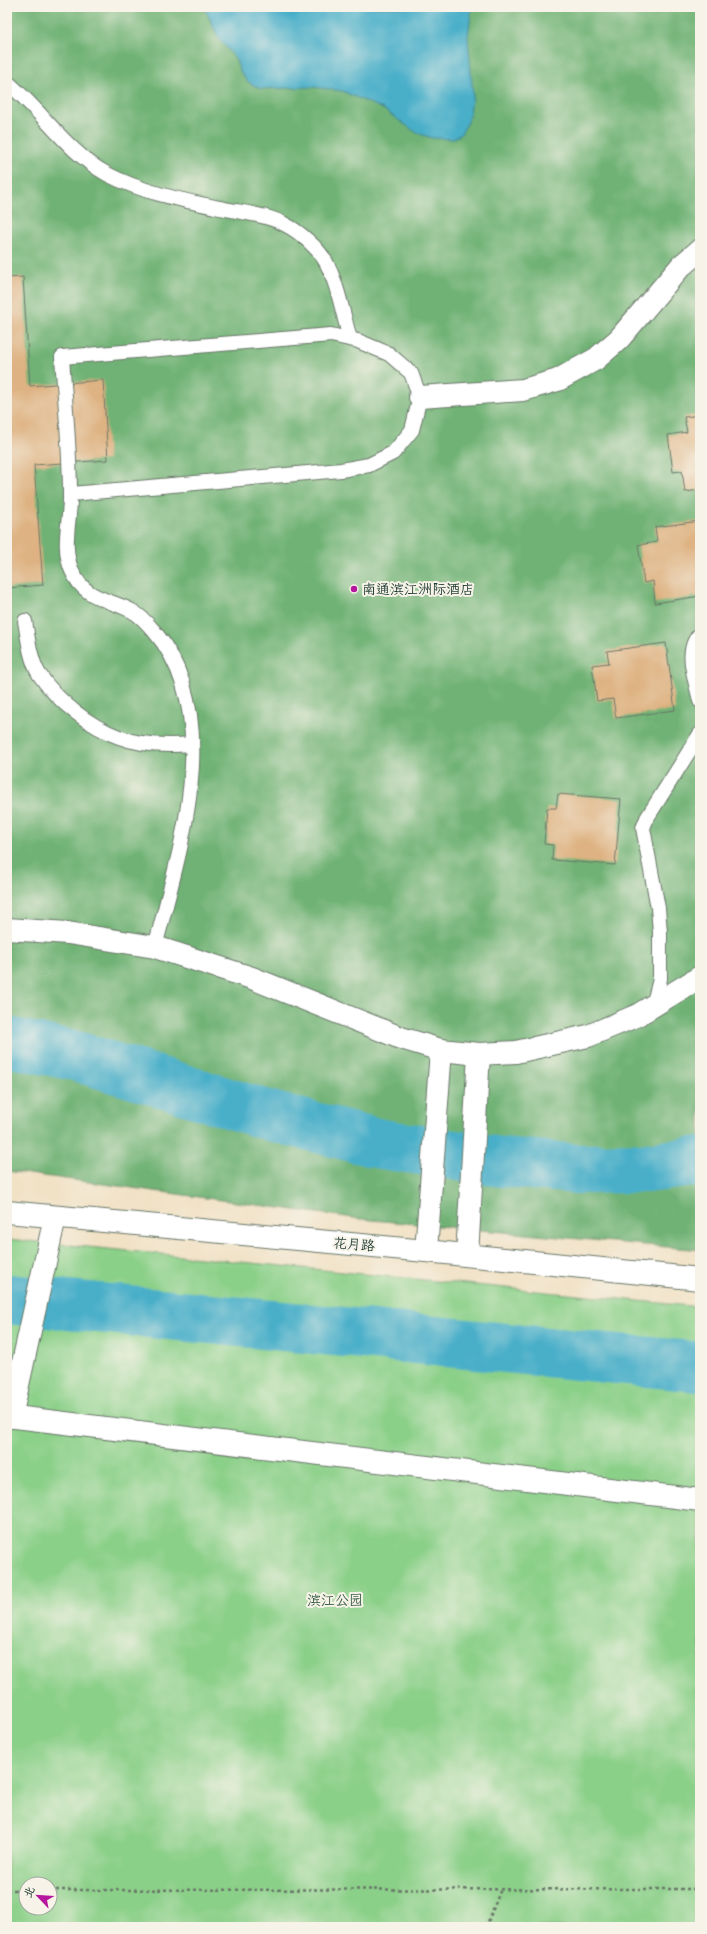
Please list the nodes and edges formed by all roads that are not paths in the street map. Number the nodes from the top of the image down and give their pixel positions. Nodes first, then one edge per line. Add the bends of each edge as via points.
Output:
1 (7, 82) edge
2 (700, 250) edge
3 (350, 339) junction
4 (420, 397) junction
5 (70, 494) junction
6 (25, 621) dead end
7 (700, 634) edge
8 (700, 701) edge
9 (700, 734) edge
10 (192, 744) junction
11 (7, 929) edge
12 (155, 947) junction
13 (700, 977) edge
14 (653, 1006) junction
15 (441, 1050) junction
16 (479, 1054) junction
17 (7, 1212) edge
18 (55, 1218) junction
19 (426, 1251) junction
20 (467, 1255) junction
21 (700, 1279) edge
22 (9, 1417) edge
23 (700, 1500) edge

1 - 3 lane via 72,148 107,174 168,196 261,216 286,224 325,260
2 - 4 street via 681,266 619,339 596,359 558,380 523,390
3 - 4 lane via 389,354 410,373
3 - 5 lane via 331,335 62,357
4 - 5 lane via 412,430 393,453 369,465 341,470
5 - 10 lane via 66,545 71,570 89,594 134,612 160,639 171,655 182,681
6 - 10 lane via 29,646 39,673 73,710 120,738 168,746
7 - 8 lane via 692,644 691,653
9 - 14 lane via 643,828 660,932 660,979
10 - 12 lane via 189,804 175,875
11 - 12 street via 68,933
12 - 15 street via 252,978 401,1038
13 - 14 street
14 - 16 street via 588,1036 516,1052
15 - 16 street
15 - 19 street
16 - 20 street
17 - 18 street, 花月路
18 - 19 street, 花月路
18 - 22 street
19 - 20 street, 花月路
20 - 21 street, 花月路
22 - 23 street

